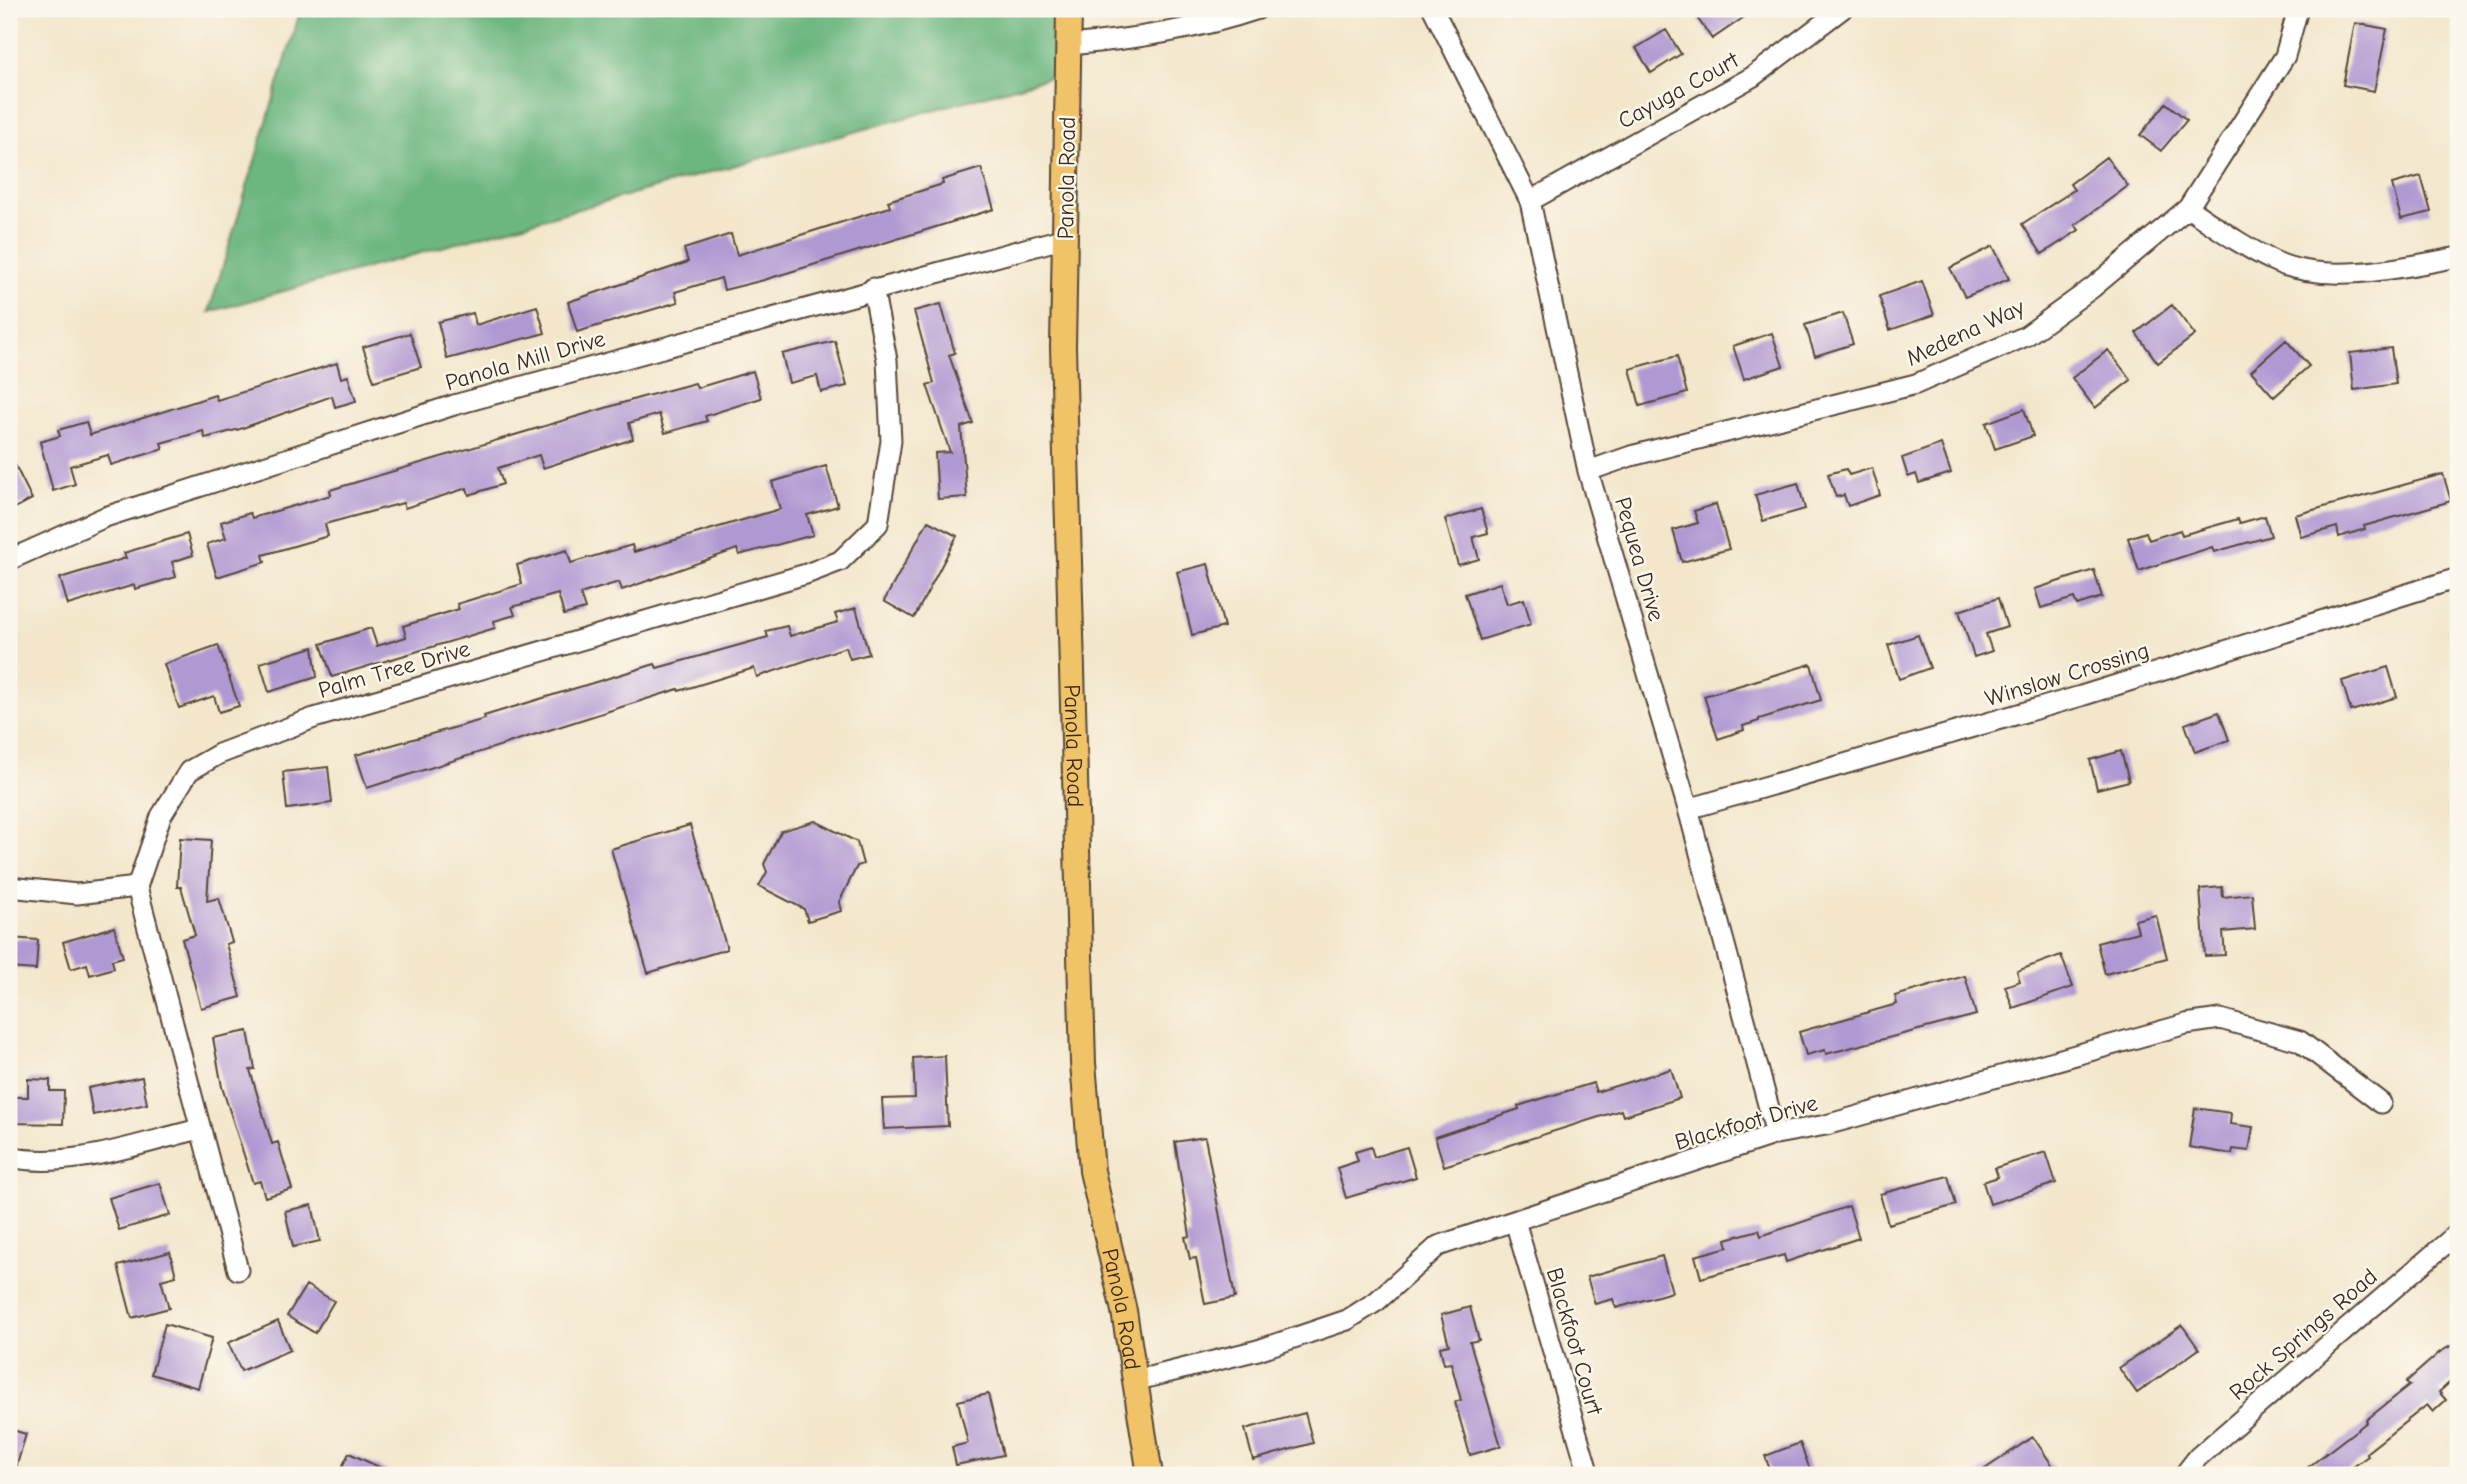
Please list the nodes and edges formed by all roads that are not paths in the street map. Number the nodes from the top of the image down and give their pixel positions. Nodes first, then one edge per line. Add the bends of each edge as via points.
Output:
1 (1069, 9) edge
2 (1258, 9) edge
3 (1433, 9) edge
4 (1842, 9) edge
5 (2298, 9) edge
6 (1069, 45) junction
7 (1530, 201) junction
8 (2188, 208) junction
9 (1065, 238) junction
10 (2458, 257) edge
11 (873, 288) junction
12 (1588, 471) junction
13 (9, 560) edge
14 (2458, 578) edge
15 (1688, 809) junction
16 (9, 887) edge
17 (137, 887) junction
18 (2381, 1103) dead end
19 (200, 1129) junction
20 (1776, 1134) junction
21 (9, 1157) edge
22 (1515, 1221) junction
23 (2458, 1233) edge
24 (237, 1270) dead end
25 (1134, 1381) junction
26 (1150, 1475) edge
27 (1589, 1475) edge
28 (2184, 1475) edge

1 - 6 main road, Panola Road
2 - 6 street via 1217,23 1146,37
3 - 7 street, Pequea Drive
4 - 7 street, Cayuga Court via 1752,77
5 - 8 street, Medena Way via 2285,56
6 - 9 main road, Panola Road
7 - 12 street, Pequea Drive
8 - 10 street via 2278,263 2322,272 2392,270
8 - 12 street, Medena Way via 2026,336 1916,384
9 - 11 street, Panola Mill Drive
9 - 25 main road, Panola Road via 1063,347 1083,1063 1092,1171 1124,1311
11 - 13 street, Panola Mill Drive via 454,405 105,517
11 - 17 street, Palm Tree Drive via 887,360 891,442 878,524 839,561 314,718 219,754 189,771 176,790
12 - 15 street, Pequea Drive
14 - 15 street, Winslow Crossing via 2081,696
15 - 20 street, Pequea Drive
16 - 17 street via 77,894
17 - 19 street
18 - 20 street, Blackfoot Drive via 2300,1041 2220,1018 1826,1125
19 - 21 street via 69,1159
19 - 24 street
20 - 22 street, Blackfoot Drive
22 - 25 street, Blackfoot Drive via 1438,1247 1377,1301 1348,1320 1258,1350
22 - 27 street, Blackfoot Court
23 - 28 street, Rock Springs Road via 2198,1457
25 - 26 main road, Panola Road

